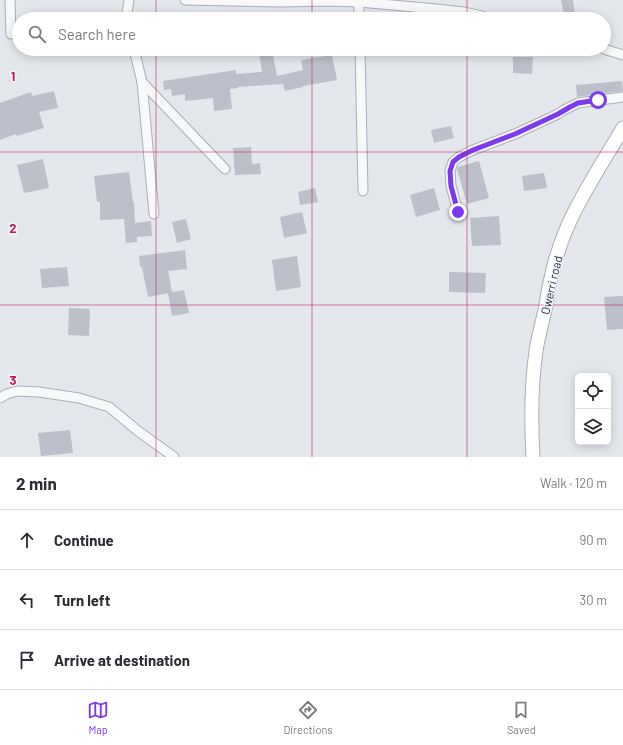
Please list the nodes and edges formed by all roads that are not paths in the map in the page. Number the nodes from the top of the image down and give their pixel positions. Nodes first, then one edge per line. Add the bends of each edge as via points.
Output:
1 (10, 0) edge
2 (129, 0) edge
3 (185, 0) edge
4 (358, 2) junction
5 (436, 4) edge
6 (127, 12) edge
7 (359, 12) edge
8 (464, 12) edge
9 (11, 34) dead end
10 (611, 51) edge
11 (623, 55) edge
12 (136, 56) edge
13 (360, 56) edge
14 (142, 82) junction
15 (623, 98) edge
16 (623, 128) edge
17 (225, 169) dead end
18 (363, 191) dead end
19 (458, 212) dead end
20 (154, 214) dead end
21 (0, 398) edge
22 (174, 457) edge
23 (533, 457) edge

1 - 9 street
2 - 6 street
3 - 4 street
4 - 5 street
4 - 7 street
5 - 8 street
10 - 11 street
12 - 14 street
13 - 18 street
14 - 17 street
14 - 20 street
15 - 19 street via 578,103 515,134 459,157 453,162 450,171
16 - 23 main road, Owerri road via 569,222 550,279 536,352
21 - 22 street via 17,391 39,392 79,398 109,407

